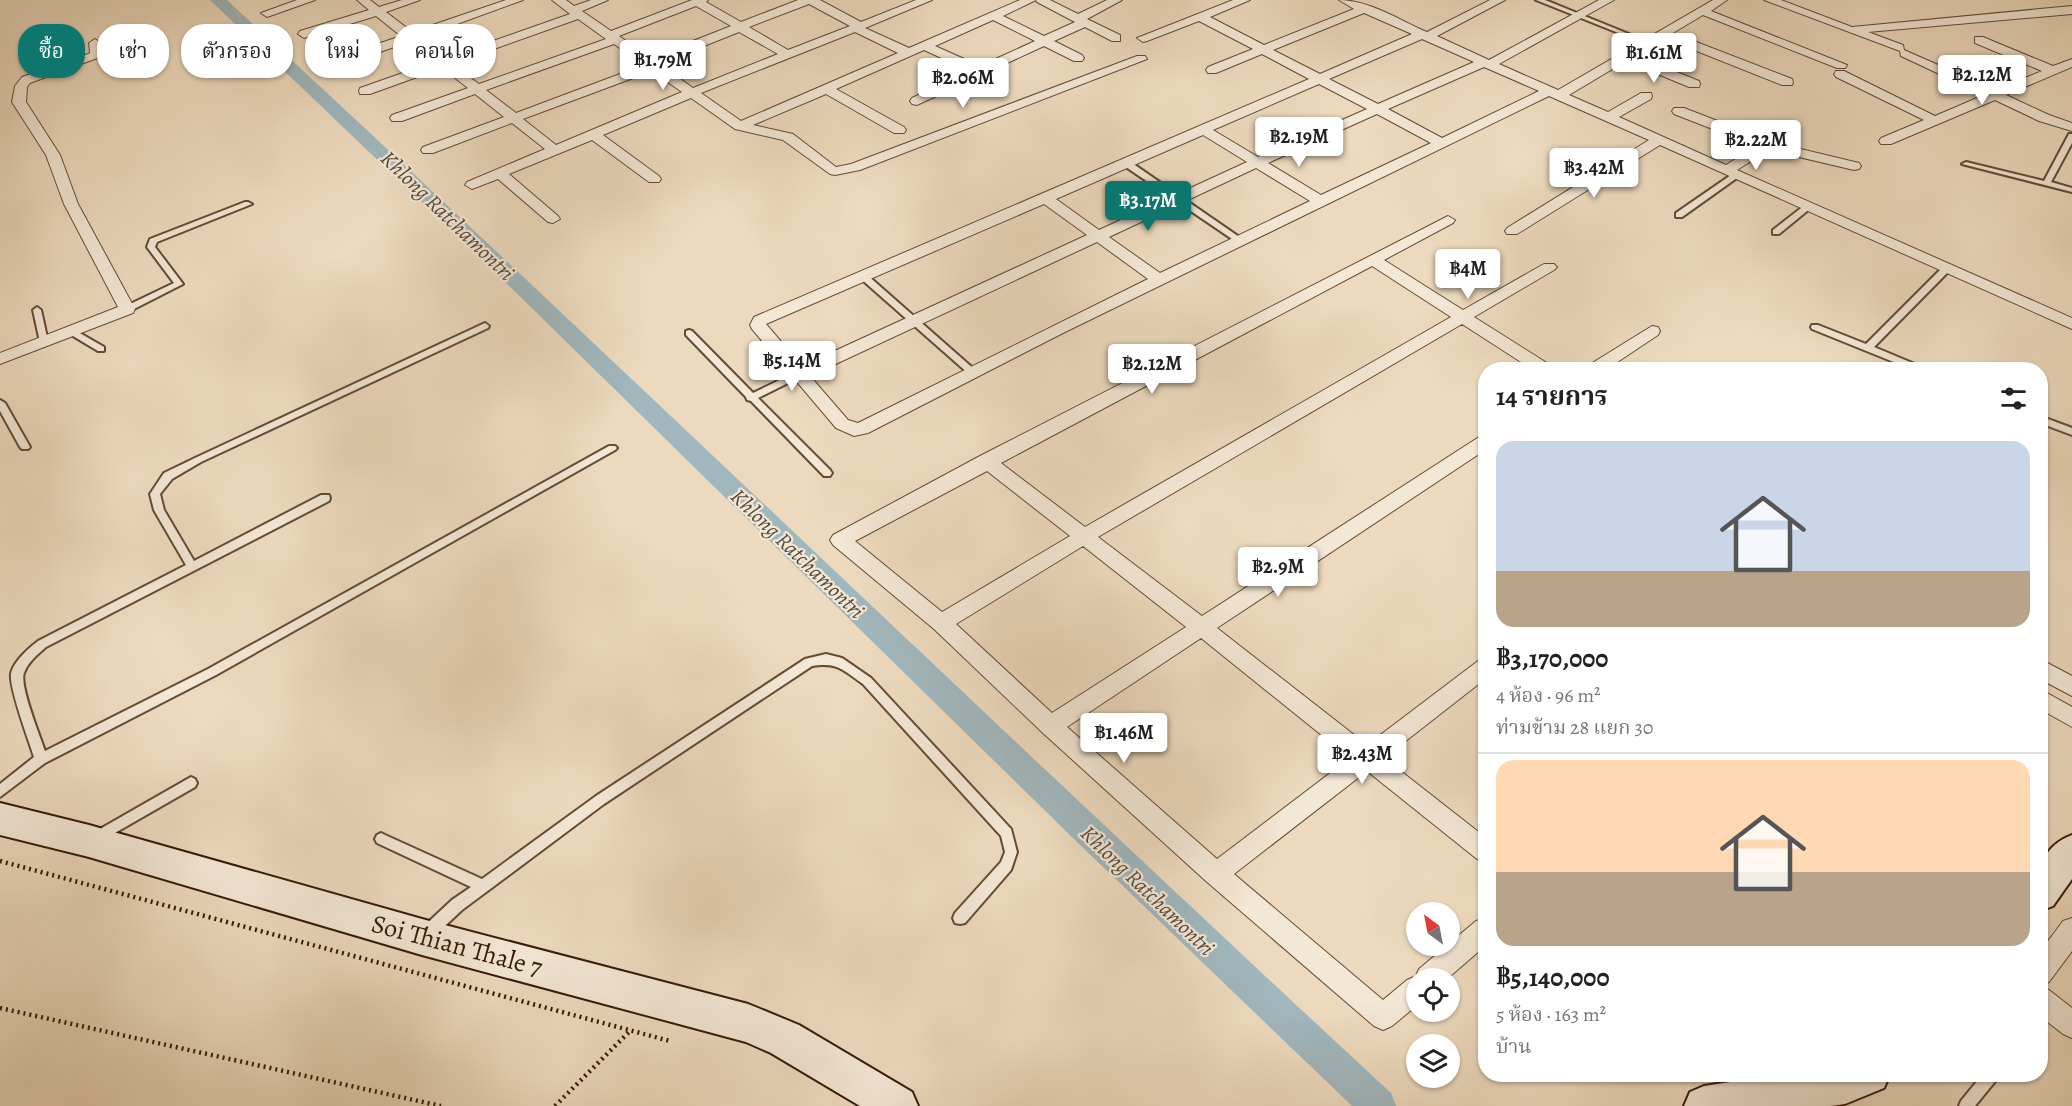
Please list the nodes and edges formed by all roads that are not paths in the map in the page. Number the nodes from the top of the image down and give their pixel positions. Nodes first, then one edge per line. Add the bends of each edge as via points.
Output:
1 (309, 0) edge
2 (363, 0) edge
3 (414, 0) edge
4 (517, 0) edge
5 (558, 0) edge
6 (602, 0) edge
7 (809, 0) edge
8 (926, 0) edge
9 (1030, 0) edge
10 (1041, 0) edge
11 (1116, 0) edge
12 (1244, 0) edge
13 (1499, 0) edge
14 (1539, 0) edge
15 (1608, 0) edge
16 (1721, 0) edge
17 (1776, 0) edge
18 (699, 1) edge
19 (1349, 1) edge
20 (1366, 8) junction
21 (2072, 10) edge
22 (378, 11) junction
23 (577, 12) junction
24 (1702, 12) junction
25 (267, 13) dead end
26 (994, 16) junction
27 (1579, 16) junction
28 (1201, 17) junction
29 (1081, 20) junction
30 (396, 24) edge
31 (447, 24) edge
32 (739, 27) junction
33 (858, 27) junction
34 (1853, 30) junction
35 (304, 34) dead end
36 (1664, 34) junction
37 (1425, 35) junction
38 (612, 38) junction
39 (1116, 38) dead end
40 (1143, 38) dead end
41 (1979, 40) dead end
42 (1045, 41) junction
43 (95, 43) dead end
44 (496, 43) edge
45 (1648, 43) junction
46 (924, 46) junction
47 (1263, 50) junction
48 (909, 53) junction
49 (788, 55) junction
50 (1626, 56) junction
51 (1078, 58) dead end
52 (1141, 59) dead end
53 (1487, 63) junction
54 (2072, 63) edge
55 (652, 64) junction
56 (1212, 70) dead end
57 (980, 71) junction
58 (2053, 71) junction
59 (401, 78) edge
60 (463, 78) edge
61 (1319, 78) junction
62 (1787, 82) dead end
63 (1694, 84) dead end
64 (478, 89) junction
65 (827, 89) junction
66 (365, 91) dead end
67 (693, 92) junction
68 (1554, 93) junction
69 (1646, 96) dead end
70 (1996, 96) junction
71 (916, 101) dead end
72 (1378, 109) junction
73 (1679, 111) dead end
74 (1609, 117) junction
75 (397, 118) dead end
76 (514, 118) junction
77 (1934, 120) junction
78 (740, 126) junction
79 (2072, 127) edge
80 (899, 130) dead end
81 (1204, 130) junction
82 (594, 135) junction
83 (2072, 136) edge
84 (1659, 140) junction
85 (1886, 141) dead end
86 (1442, 143) junction
87 (1767, 145) junction
88 (428, 150) dead end
89 (556, 151) junction
90 (1258, 162) junction
91 (1126, 163) junction
92 (1966, 164) dead end
93 (1854, 166) dead end
94 (1732, 172) junction
95 (499, 173) junction
96 (654, 179) dead end
97 (472, 184) dead end
98 (2046, 184) junction
99 (2072, 190) edge
100 (1044, 197) junction
101 (1181, 199) junction
102 (1322, 202) junction
103 (248, 204) dead end
104 (1808, 207) junction
105 (1679, 215) dead end
106 (553, 219) dead end
107 (1448, 220) dead end
108 (1512, 231) dead end
109 (1776, 232) dead end
110 (1099, 237) junction
111 (1241, 241) junction
112 (1373, 260) junction
113 (1549, 267) dead end
114 (1946, 269) junction
115 (863, 276) junction
116 (1159, 280) junction
117 (127, 309) junction
118 (37, 310) dead end
119 (1464, 318) junction
120 (916, 321) junction
121 (2072, 324) edge
122 (485, 326) dead end
123 (1815, 327) dead end
124 (71, 331) junction
125 (1652, 331) dead end
126 (689, 333) dead end
127 (44, 342) junction
128 (1868, 348) junction
129 (101, 349) dead end
130 (0, 359) edge
131 (1533, 362) edge
132 (1606, 362) edge
133 (1902, 362) edge
134 (972, 372) junction
135 (799, 374) junction
136 (750, 398) junction
137 (0, 403) edge
138 (2048, 422) edge
139 (2072, 432) edge
140 (1478, 446) edge
141 (25, 447) dead end
142 (612, 448) dead end
143 (986, 461) junction
144 (827, 473) dead end
145 (325, 498) dead end
146 (1083, 537) junction
147 (192, 566) junction
148 (941, 623) junction
149 (1200, 626) junction
150 (1478, 672) edge
151 (2048, 673) edge
152 (2072, 687) edge
153 (2048, 703) edge
154 (2072, 718) edge
155 (1051, 726) junction
156 (1366, 756) junction
157 (41, 759) junction
158 (191, 783) dead end
159 (0, 791) edge
160 (0, 819) edge
161 (381, 839) dead end
162 (89, 841) junction
163 (1478, 845) edge
164 (2072, 851) edge
165 (1216, 873) junction
166 (2048, 883) edge
167 (483, 886) junction
168 (960, 918) dead end
169 (2072, 930) edge
170 (1478, 936) edge
171 (422, 937) junction
172 (2048, 962) edge
173 (1440, 968) edge
174 (1406, 997) edge
175 (2048, 1010) edge
176 (2072, 1025) edge
177 (1850, 1082) edge
178 (1986, 1082) edge
179 (898, 1106) edge
180 (1704, 1106) edge
181 (1966, 1106) edge

1 - 25 street
2 - 22 street
3 - 22 street
4 - 31 street
5 - 23 street
6 - 23 street
7 - 32 street
7 - 33 street
8 - 33 street
9 - 26 street
10 - 29 street
11 - 29 street
12 - 28 street
13 - 37 street
14 - 27 lane
15 - 27 street
16 - 24 street
17 - 34 street
18 - 32 street
18 - 38 street
19 - 20 street
20 - 37 street
20 - 47 street
21 - 34 street
22 - 30 street
22 - 35 street
23 - 38 street
23 - 44 street
24 - 36 street
24 - 77 street via 1841,70
26 - 42 street
26 - 46 street
27 - 45 lane
27 - 53 street
28 - 40 street
28 - 47 street
29 - 39 street
29 - 42 street
32 - 49 street
32 - 55 street
33 - 48 street
33 - 49 street
34 - 70 street
36 - 45 street
36 - 62 street
37 - 53 street
37 - 61 street
38 - 55 street
38 - 64 street
41 - 58 street
42 - 51 street
42 - 57 street
43 - 117 street via 96,54 92,57 26,80 21,86 20,102 53,155 72,204
45 - 50 street
46 - 48 street
46 - 57 street
47 - 56 street
47 - 61 street
48 - 65 street
49 - 67 street
50 - 63 street
50 - 68 street
52 - 78 street via 845,170 828,168 788,137
53 - 68 street
53 - 72 street
54 - 58 street
55 - 67 street
55 - 76 street
57 - 71 street
58 - 70 street
59 - 66 street
60 - 64 street
61 - 72 street
61 - 81 street
64 - 75 street
64 - 76 street
65 - 78 street
65 - 80 street
67 - 78 street
67 - 82 street
68 - 74 street
68 - 86 street
69 - 74 street
70 - 77 street
70 - 79 street
72 - 86 street
72 - 90 street
73 - 87 street
74 - 84 street
76 - 88 street
76 - 89 street
77 - 85 street
81 - 90 street
81 - 91 street
82 - 89 street
82 - 96 street
83 - 98 lane
84 - 94 street
84 - 108 street
86 - 102 street
87 - 93 street
87 - 94 street
89 - 95 street
90 - 101 street
90 - 102 street
91 - 100 street
91 - 101 lane
92 - 98 lane
94 - 104 street
94 - 105 lane
95 - 97 street
95 - 106 street
98 - 99 lane
100 - 110 street
100 - 115 street
101 - 110 street
101 - 111 lane
102 - 111 street
103 - 117 lane via 153,241 151,247 179,284
104 - 109 lane
104 - 114 street
107 - 112 street
110 - 116 street
110 - 120 street
111 - 116 street
112 - 119 street
112 - 143 street
113 - 119 street
114 - 121 street
114 - 128 lane
115 - 120 lane
115 - 135 street via 759,321 761,331
116 - 134 street
117 - 124 street
118 - 127 lane
119 - 131 street
119 - 146 street
120 - 134 lane
120 - 135 street
122 - 147 lane via 198,459 168,477 155,494 159,510
123 - 128 lane
124 - 127 street
124 - 129 lane
125 - 132 street
126 - 136 lane
127 - 130 street
128 - 133 lane
134 - 135 street via 874,425 854,430 842,424
135 - 136 lane
136 - 144 lane
137 - 141 lane
138 - 139 lane
140 - 149 street
142 - 157 lane via 212,672
143 - 146 street
143 - 148 street via 840,540
145 - 147 lane
146 - 148 street
146 - 149 street
147 - 157 lane via 42,644 28,656 17,674
148 - 155 street
149 - 155 street
149 - 156 street
150 - 156 street
151 - 152 street
153 - 154 street
155 - 165 street
156 - 163 street
156 - 165 street
157 - 159 lane
158 - 162 lane
160 - 162 street, Soi Thian Thale 7
161 - 167 lane
162 - 171 street, Soi Thian Thale 7
164 - 166 street
165 - 174 street via 1383,1017
167 - 168 lane via 609,794 809,662 826,659 838,662 867,681 1007,833 1011,852 1006,866
167 - 171 lane
169 - 172 street
170 - 173 street
171 - 179 street, Soi Thian Thale 7 via 748,1023 785,1039
175 - 176 street
177 - 180 street
178 - 181 lane

